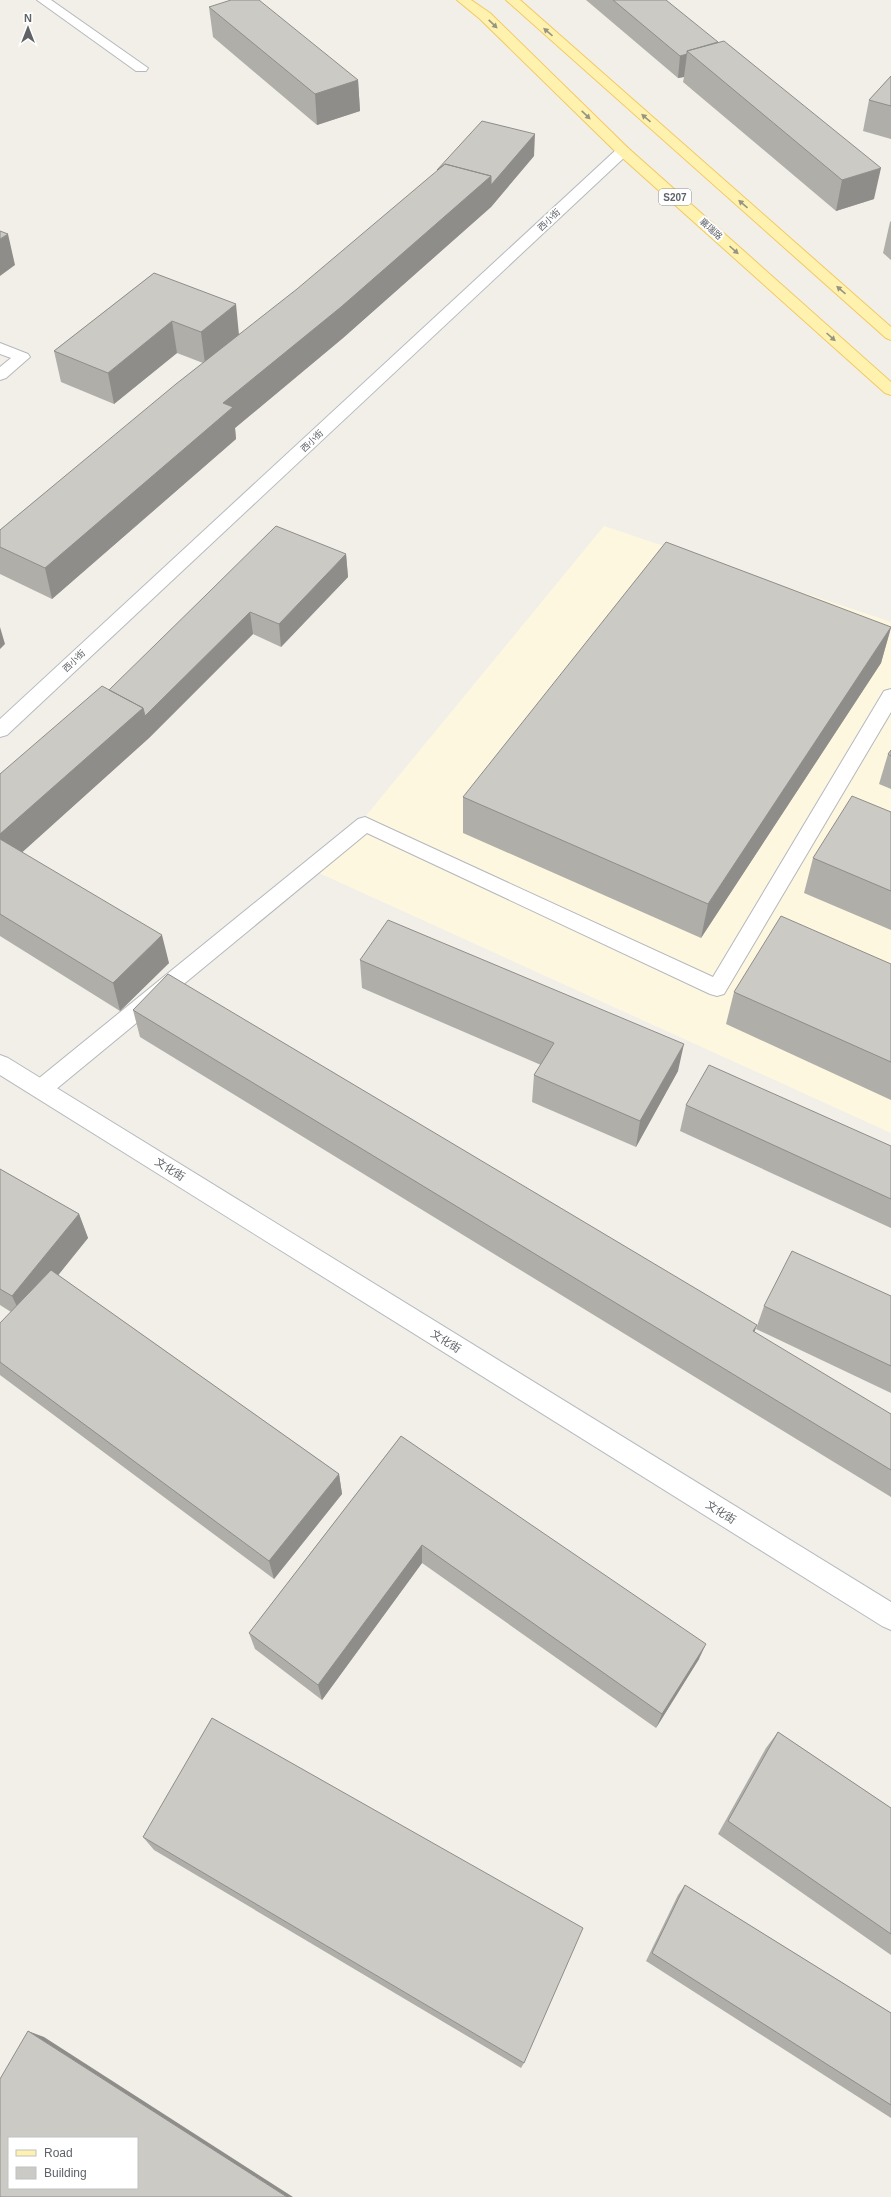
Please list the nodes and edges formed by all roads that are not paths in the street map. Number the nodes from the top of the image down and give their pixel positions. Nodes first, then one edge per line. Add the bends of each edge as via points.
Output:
1 (43, 0) edge
2 (463, 0) edge
3 (512, 0) edge
4 (141, 68) dead end
5 (623, 152) junction
6 (891, 335) edge
7 (0, 348) edge
8 (0, 375) edge
9 (891, 390) edge
10 (891, 696) edge
11 (0, 730) edge
12 (0, 1064) edge
13 (41, 1089) junction
14 (891, 1618) edge

1 - 4 street
2 -> 5 main road, 襄瑞路 / S207 via 485,16
6 -> 3 main road
5 -> 9 main road, 襄瑞路 / S207
5 - 11 street, 西小街
7 - 8 street via 22,357
10 - 13 street via 717,988 365,824
12 - 13 street, 文化街
13 - 14 street, 文化街

